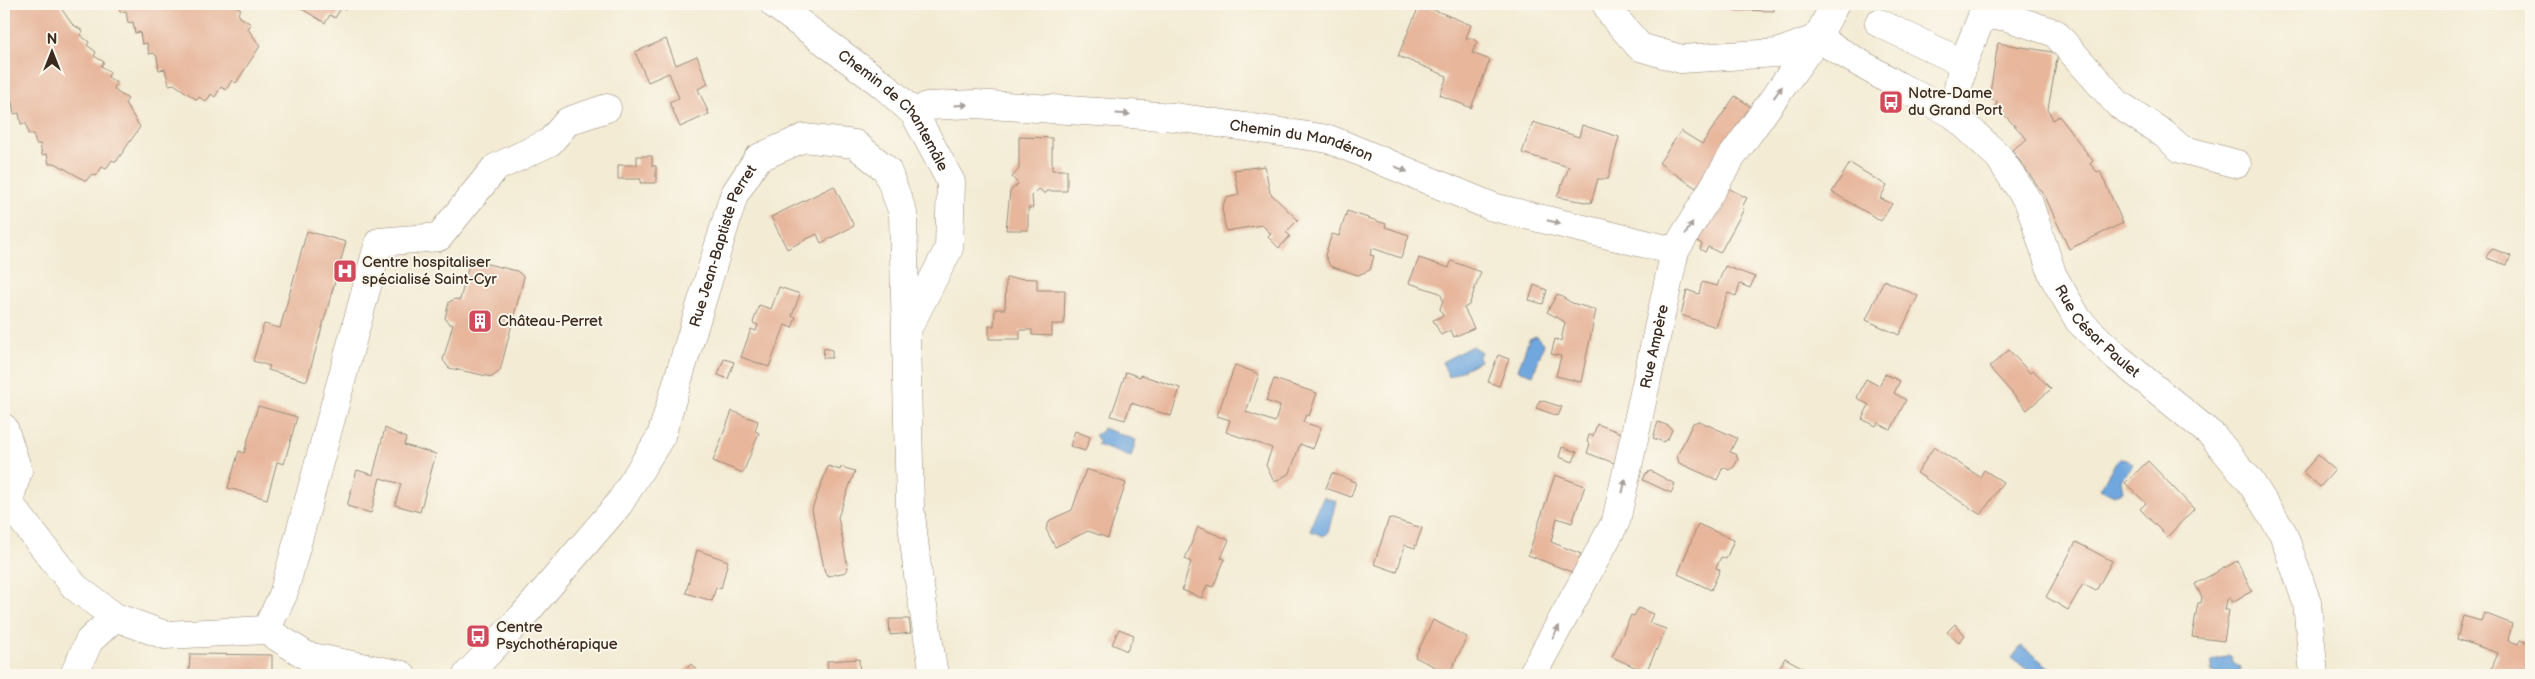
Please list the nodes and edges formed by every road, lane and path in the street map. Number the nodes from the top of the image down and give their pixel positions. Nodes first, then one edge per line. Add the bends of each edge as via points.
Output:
1 (774, 4) edge
2 (1606, 4) edge
3 (1835, 4) edge
4 (1984, 10) edge
5 (1879, 23) dead end
6 (1818, 38) junction
7 (1963, 64) junction
8 (607, 108) dead end
9 (914, 113) junction
10 (1953, 114) junction
11 (2237, 164) dead end
12 (1675, 252) junction
13 (907, 330) junction
14 (4, 428) edge
15 (6, 501) edge
16 (115, 616) junction
17 (266, 630) junction
18 (74, 675) edge
19 (402, 675) edge
20 (467, 675) edge
21 (934, 675) edge
22 (1532, 675) edge
23 (2314, 675) edge

1 - 9 street, Chemin de Chantemâle via 883,85
2 - 6 street via 1640,47 1681,59 1777,52
3 - 6 street, Rue Ampère
4 - 7 street
4 - 11 street via 2055,34 2118,104 2181,149
5 - 7 street
6 - 10 street, Rue César Paulet
12 -> 6 street, Rue Ampère via 1731,158
7 - 10 street
8 - 17 street via 568,121 550,142 495,168 439,237 379,242 283,595
9 -> 12 street, Chemin du Mandéron via 927,106 975,104 1175,117 1329,139 1493,207
9 - 13 street, Chemin de Chantemâle via 951,182 949,248
10 - 23 street, Rue César Paulet via 1999,157 2012,174 2028,203 2054,276 2079,321 2118,358 2213,436 2250,481 2283,533 2307,603
22 -> 12 street, Rue Ampère via 1616,521
13 - 20 street, Rue Jean-Baptiste Perret via 903,213 887,170 855,144 804,138 758,158 734,195 661,436 619,504
13 - 21 street, Rue Jean-Baptiste Perret via 910,506
14 - 15 street via 18,472
15 - 16 street via 74,586
16 - 17 street via 165,635
16 - 18 street via 89,641
17 - 19 street via 307,656

